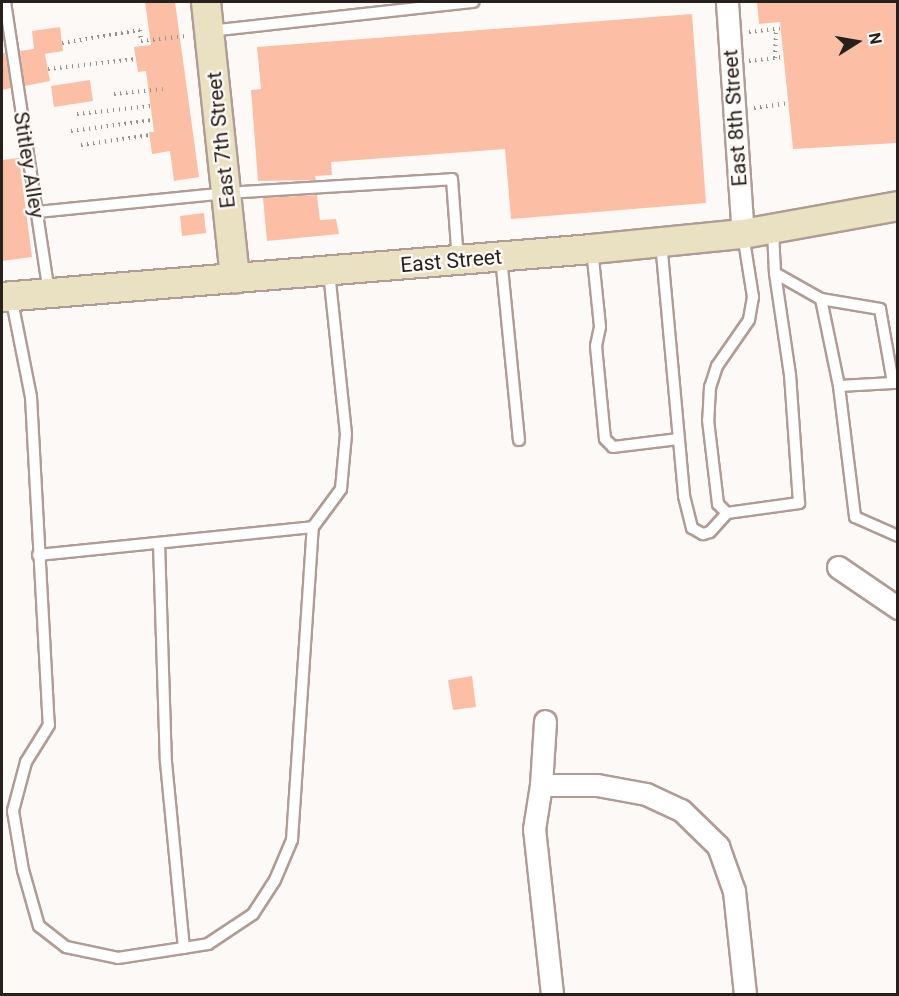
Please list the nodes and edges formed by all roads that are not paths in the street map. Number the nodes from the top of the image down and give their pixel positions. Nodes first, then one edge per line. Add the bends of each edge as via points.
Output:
1 (5, 2) edge
2 (206, 2) edge
3 (472, 2) edge
4 (727, 2) edge
5 (409, 5) edge
6 (201, 33) junction
7 (226, 193) junction
8 (897, 206) edge
9 (36, 212) junction
10 (773, 229) junction
11 (743, 234) junction
12 (661, 242) junction
13 (592, 249) junction
14 (501, 257) junction
15 (458, 261) junction
16 (329, 272) junction
17 (775, 273) junction
18 (236, 278) junction
19 (49, 292) junction
20 (6, 296) edge
21 (821, 299) junction
22 (895, 383) edge
23 (839, 386) junction
24 (678, 439) junction
25 (519, 440) dead end
26 (727, 513) junction
27 (313, 528) junction
28 (897, 536) edge
29 (159, 543) junction
30 (38, 555) junction
31 (838, 567) dead end
32 (897, 608) edge
33 (545, 722) dead end
34 (541, 785) junction
35 (184, 948) junction
36 (552, 994) edge
37 (744, 994) edge

1 - 9 lane, Stitley Alley
2 - 6 main road, East 7th Street
3 - 5 lane
4 - 11 street, East 8th Street
5 - 6 lane
6 - 7 main road, East 7th Street
7 - 9 lane
7 - 15 lane via 452,179
7 - 18 main road, East 7th Street
8 - 10 main road, East Street
9 - 19 lane, Stitley Alley
10 - 11 main road, East Street
10 - 17 lane
11 - 12 main road, East Street
11 - 26 lane via 753,297 749,320 717,366 710,387 708,420 718,504
12 - 13 main road, East Street
12 - 24 lane
13 - 14 main road, East Street
13 - 24 lane via 605,439 613,447
14 - 15 main road, East Street
14 - 25 lane
15 - 16 main road, East Street
16 - 18 main road, East Street
16 - 27 lane via 346,434 341,489
17 - 21 lane
17 - 26 lane via 790,375 799,503
18 - 19 main road, East Street
19 - 20 main road, East Street
20 - 30 lane via 32,397
21 - 22 lane via 880,309
21 - 23 lane
22 - 23 lane
23 - 28 lane via 855,517
24 - 26 lane via 692,528 703,534 710,532
27 - 29 lane
27 - 35 lane via 292,840 275,880 253,914 208,944
29 - 30 lane
29 - 35 lane via 166,762
30 - 35 lane via 49,725 26,762 13,811 23,870 39,926 66,947 118,958
31 - 32 street
33 - 34 street
34 - 36 street via 534,829
34 - 37 street via 597,785 646,795 681,810 718,846 734,891

